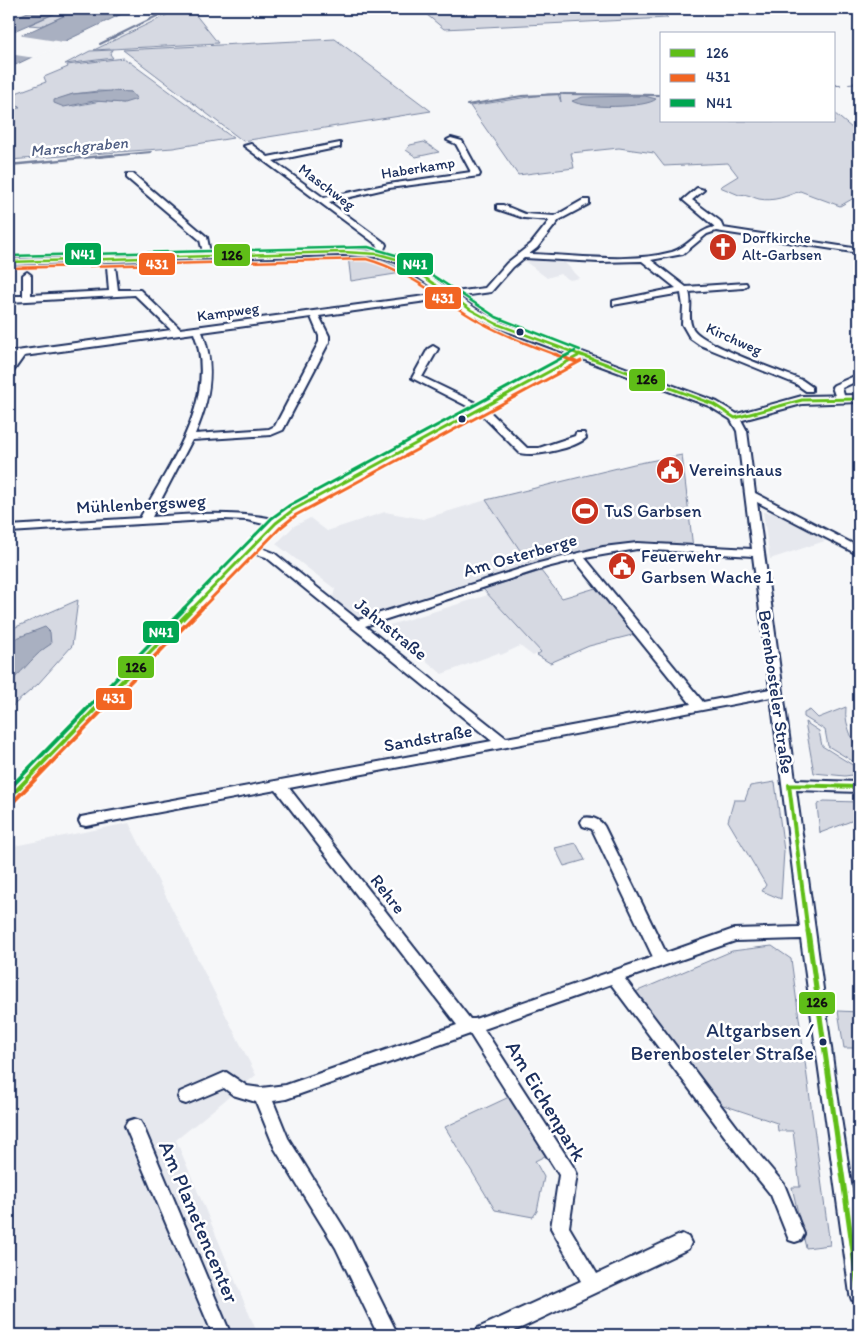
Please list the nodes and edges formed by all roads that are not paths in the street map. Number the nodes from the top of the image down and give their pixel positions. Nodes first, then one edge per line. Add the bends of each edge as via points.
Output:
1 (452, 140) dead end
2 (337, 145) dead end
3 (248, 146) dead end
4 (267, 160) junction
5 (130, 176) dead end
6 (700, 190) dead end
7 (323, 202) junction
8 (586, 202) dead end
9 (500, 207) dead end
10 (556, 218) junction
11 (720, 229) junction
12 (859, 250) edge
13 (378, 254) junction
14 (208, 256) junction
15 (524, 256) junction
16 (645, 260) junction
17 (9, 262) edge
18 (111, 266) dead end
19 (27, 275) dead end
20 (743, 285) dead end
21 (684, 290) junction
22 (114, 293) junction
23 (451, 296) junction
24 (27, 297) junction
25 (9, 299) edge
26 (616, 303) dead end
27 (314, 314) junction
28 (197, 330) junction
29 (178, 332) junction
30 (433, 349) dead end
31 (21, 354) junction
32 (9, 355) edge
33 (578, 356) junction
34 (9, 371) edge
35 (859, 377) edge
36 (809, 389) dead end
37 (840, 399) junction
38 (859, 399) edge
39 (481, 409) junction
40 (735, 418) junction
41 (580, 435) dead end
42 (188, 437) junction
43 (750, 494) junction
44 (144, 521) junction
45 (276, 523) junction
46 (9, 529) edge
47 (252, 548) junction
48 (859, 551) edge
49 (757, 553) junction
50 (578, 557) junction
51 (358, 624) junction
52 (777, 692) junction
53 (700, 706) junction
54 (503, 743) junction
55 (279, 784) junction
56 (789, 785) junction
57 (859, 787) edge
58 (9, 798) edge
59 (86, 821) dead end
60 (588, 822) dead end
61 (808, 933) junction
62 (661, 960) junction
63 (614, 976) junction
64 (470, 1026) junction
65 (263, 1096) junction
66 (186, 1097) dead end
67 (134, 1126) dead end
68 (795, 1234) dead end
69 (682, 1243) dead end
70 (593, 1285) junction
71 (859, 1294) edge
72 (222, 1335) edge
73 (388, 1335) edge
74 (485, 1335) edge

1 - 7 street, Haberkamp via 459,144 476,174 389,186
2 - 4 street
3 - 4 street, Maschweg
4 - 7 street, Maschweg
5 - 14 street via 204,239
6 - 11 street via 687,200 717,223
7 - 13 street, Maschweg via 381,244
8 - 10 street
9 - 10 street via 524,216
10 - 15 street, Kampweg
11 - 12 street
11 - 16 street via 704,231 679,253
13 - 14 main road
13 - 23 main road via 407,264
14 - 17 main road
15 - 16 street
15 - 23 street, Kampweg via 510,265 490,289
16 - 21 street
18 - 22 street
19 - 24 street
20 - 21 street
21 - 26 street
21 - 36 street, Kirchweg via 687,296 686,328 692,335 703,343
22 - 24 street
22 - 29 street via 137,292
23 - 27 street, Kampweg
23 - 33 main road via 497,324
24 - 25 street
27 - 28 street, Kampweg
27 - 42 street via 324,342 279,428 271,432
28 - 29 street, Kampweg
28 - 42 street via 205,353 206,376
29 - 31 street, Kampweg
30 - 39 street via 417,378
31 - 32 street, Kampweg
31 - 34 street
33 - 39 street
33 - 40 main road via 713,404
35 - 37 street via 838,387
37 - 38 main road
37 - 40 main road via 802,400
39 - 41 street via 524,451 540,451 581,438
39 - 45 street via 293,510
40 - 43 street, Berenbosteler Straße via 742,431
42 - 44 street
43 - 48 street
43 - 49 street, Berenbosteler Straße
44 - 45 street, Mühlenbergsweg via 239,516
44 - 46 street, Mühlenbergsweg
45 - 47 street
47 - 51 street, Jahnstraße via 270,555
47 - 58 street
49 - 50 street, Am Osterberge via 629,546
49 - 52 street, Berenbosteler Straße
50 - 51 street, Am Osterberge via 543,565
50 - 53 street
51 - 54 street, Jahnstraße
52 - 53 street, Sandstraße
52 - 56 street, Berenbosteler Straße
53 - 54 street, Sandstraße
54 - 55 street, Sandstraße
55 - 59 street, Sandstraße
55 - 64 street, Rehre
56 - 57 street
56 - 61 street, Berenbosteler Straße
60 - 62 street via 597,826
61 - 62 street via 734,935
61 - 71 street, Berenbosteler Straße
62 - 63 street
63 - 64 street
63 - 68 street via 778,1190
64 - 65 street via 286,1092
64 - 70 street, Am Eichenpark via 568,1174 560,1228
65 - 66 street via 233,1089 226,1079
65 - 73 street via 268,1114 293,1165 326,1214
67 - 72 street, Am Planetencenter
69 - 70 street
70 - 74 street

